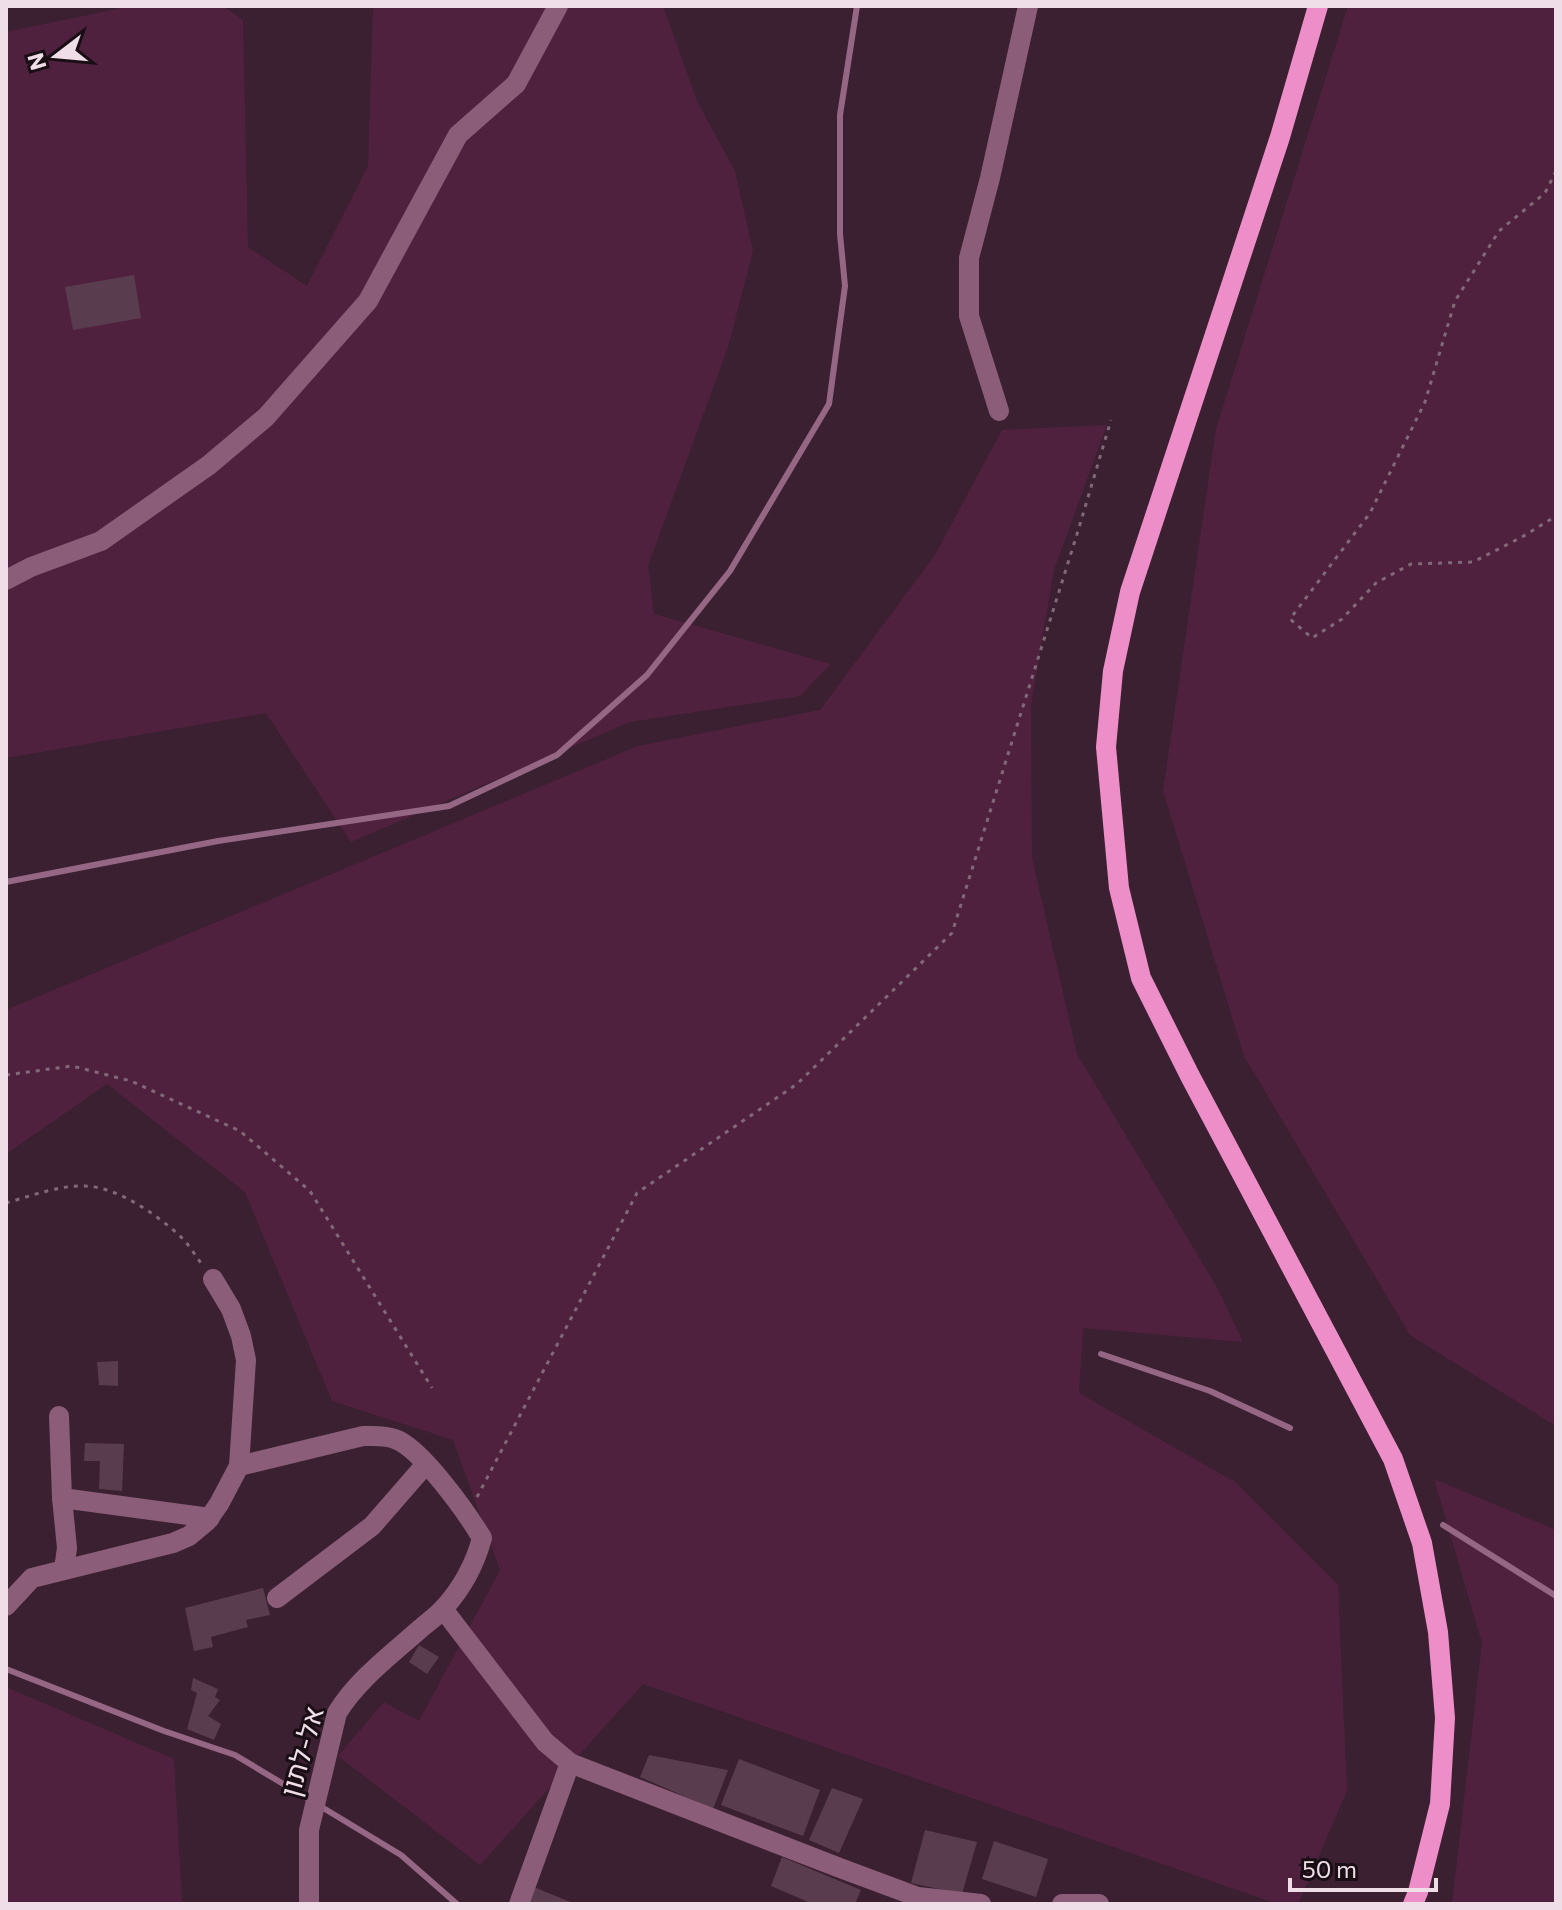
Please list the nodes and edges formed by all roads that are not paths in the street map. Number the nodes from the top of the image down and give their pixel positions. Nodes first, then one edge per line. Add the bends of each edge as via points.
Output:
1 (558, 6) edge
2 (1028, 6) edge
3 (1318, 6) edge
4 (999, 411) dead end
5 (6, 580) edge
6 (213, 1279) road end
7 (59, 1416) dead end
8 (426, 1464) junction
9 (239, 1466) junction
10 (62, 1498) junction
11 (210, 1518) junction
12 (64, 1569) junction
13 (277, 1598) dead end
14 (6, 1606) edge
15 (443, 1609) junction
16 (570, 1763) junction
17 (309, 1904) edge
18 (519, 1904) edge
19 (981, 1904) edge
20 (1062, 1904) edge
21 (1099, 1904) edge
22 (1413, 1904) edge

1 - 5 street via 516,84 458,135 368,301 266,417 209,465 101,541
2 - 4 street via 969,258 969,316
3 - 22 main road via 1130,592 1113,671 1106,747 1119,888 1141,978 1393,1459 1422,1543 1438,1632 1445,1718 1440,1804
6 - 9 street via 231,1309 246,1360
7 - 10 street
8 - 9 street, אל-לתון via 414,1449 395,1439 363,1436
8 - 13 street via 372,1526
8 - 15 street, אל-לתון via 482,1538 471,1570
9 - 11 street
10 - 11 street
10 - 12 street
11 - 12 street via 173,1543
12 - 14 street via 32,1578
15 - 16 street via 545,1742
15 - 17 street, אל-לתון via 362,1682 337,1713 309,1830
16 - 18 street
16 - 19 street via 918,1897
20 - 21 street

